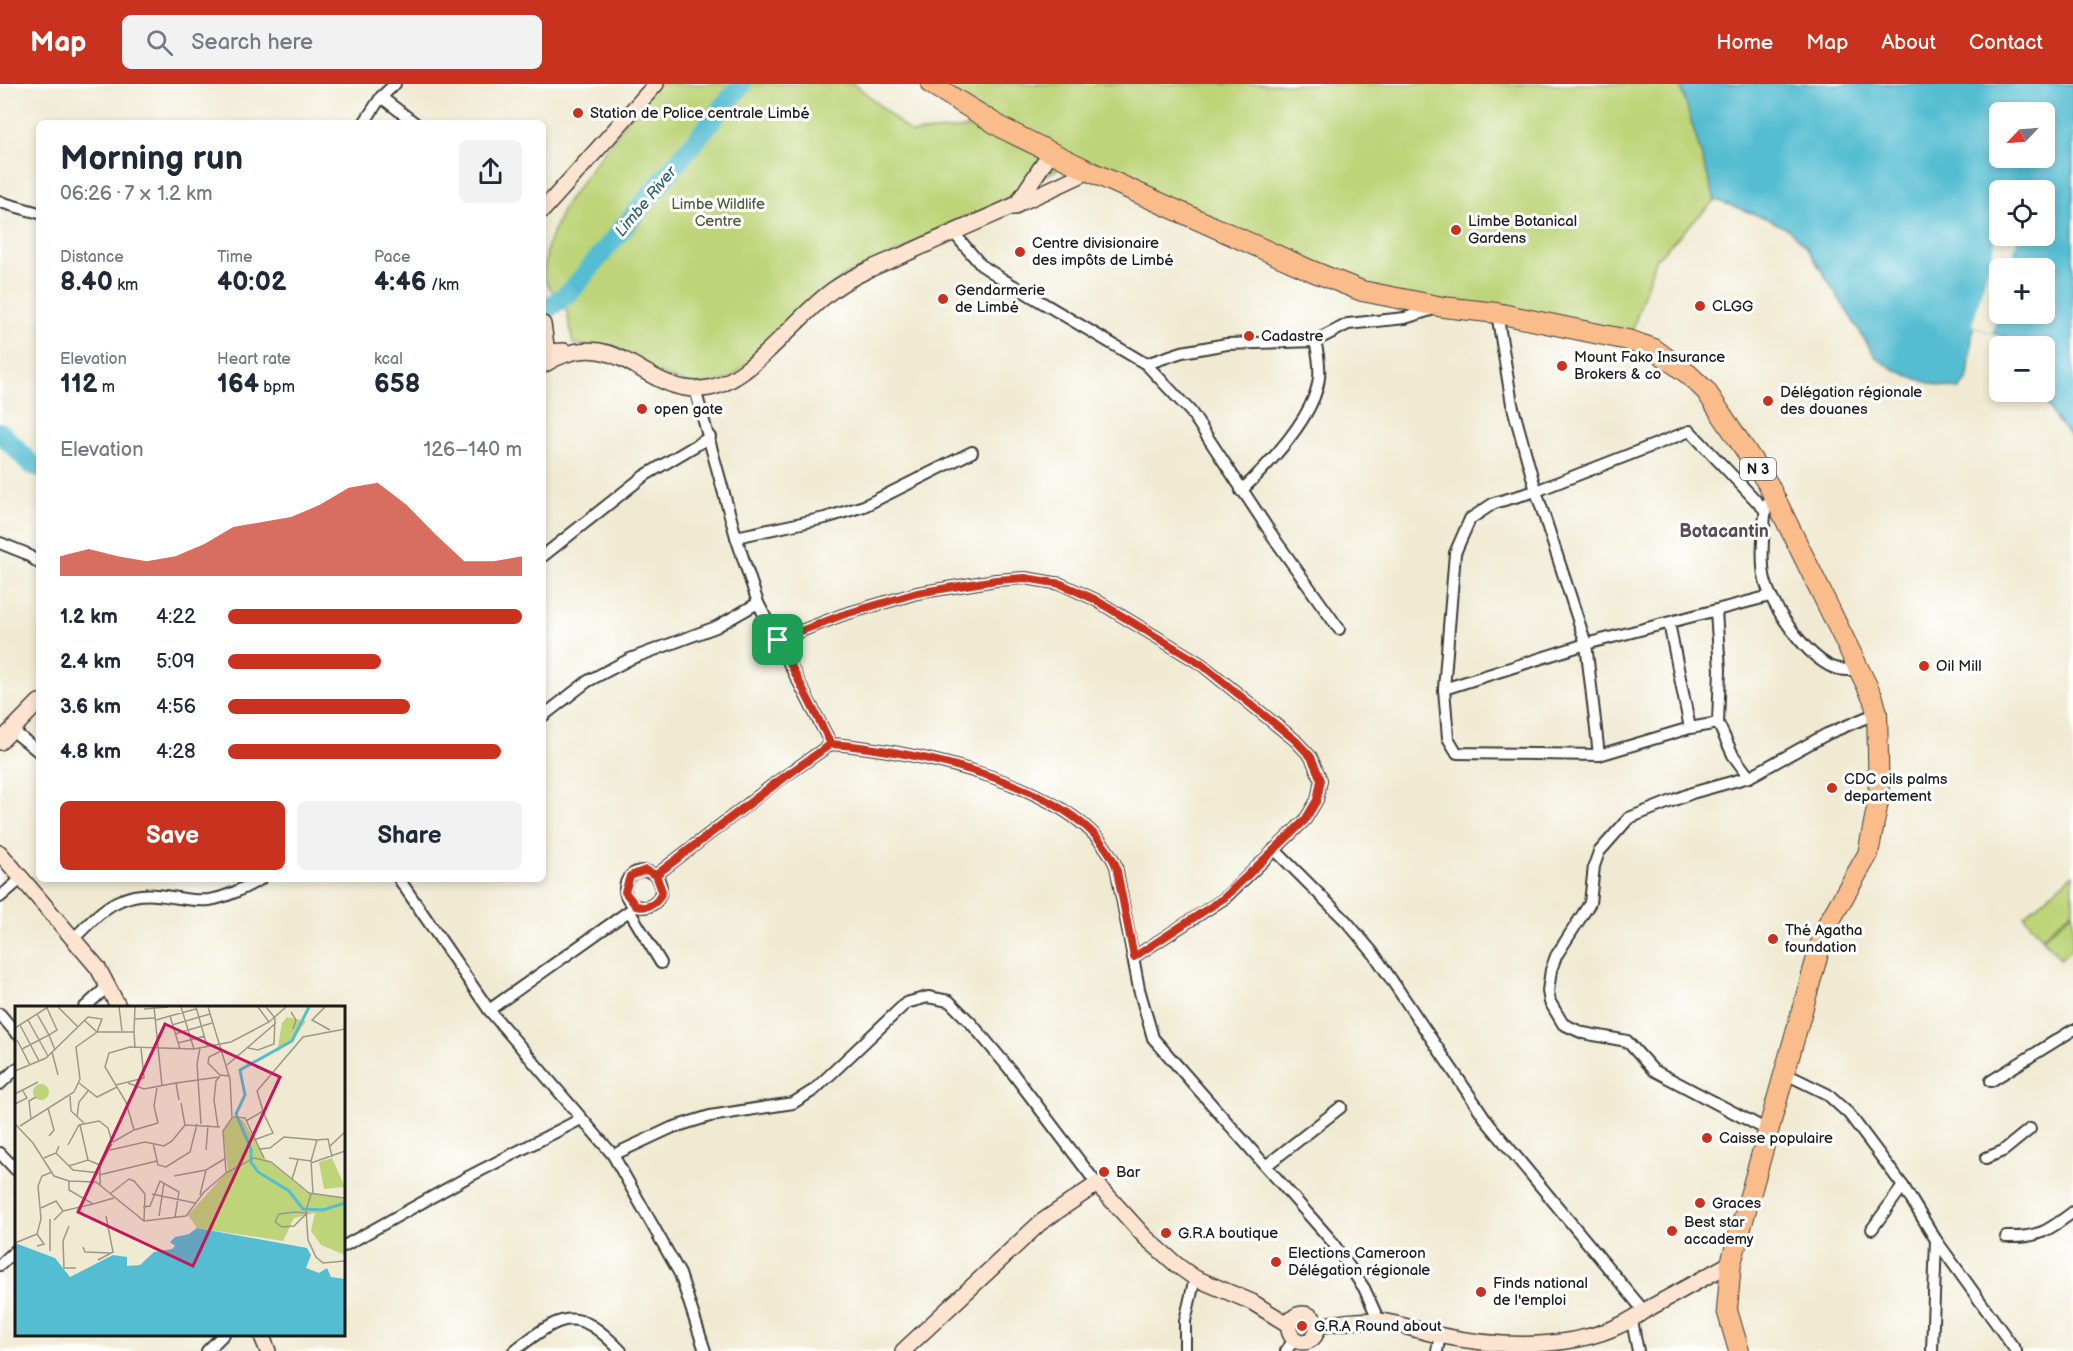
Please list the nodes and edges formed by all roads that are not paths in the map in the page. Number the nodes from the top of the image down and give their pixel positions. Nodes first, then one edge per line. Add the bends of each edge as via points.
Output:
1 (395, 84) edge
2 (656, 84) edge
3 (931, 84) edge
4 (381, 97) junction
5 (365, 120) edge
6 (411, 120) edge
7 (1051, 152) junction
8 (1089, 171) junction
9 (0, 202) edge
10 (546, 207) edge
11 (1015, 207) junction
12 (36, 212) edge
13 (953, 232) junction
14 (1443, 307) junction
15 (1497, 313) junction
16 (1316, 341) junction
17 (546, 345) edge
18 (571, 351) junction
19 (546, 364) edge
20 (1146, 364) junction
21 (695, 389) junction
22 (710, 437) junction
23 (972, 452) dead end
24 (1768, 484) junction
25 (1241, 490) junction
26 (1536, 490) junction
27 (1765, 510) junction
28 (736, 537) junction
29 (0, 543) edge
30 (546, 554) edge
31 (36, 561) edge
32 (1770, 596) junction
33 (758, 603) junction
34 (1716, 611) junction
35 (1670, 623) junction
36 (1339, 629) dead end
37 (778, 640) junction
38 (1586, 644) junction
39 (1860, 670) junction
40 (1444, 689) junction
41 (36, 705) edge
42 (1878, 713) junction
43 (546, 714) edge
44 (1718, 723) junction
45 (1690, 728) junction
46 (12, 729) junction
47 (0, 742) edge
48 (831, 744) junction
49 (36, 749) edge
50 (1599, 755) junction
51 (1749, 777) junction
52 (1274, 849) junction
53 (0, 853) edge
54 (656, 875) junction
55 (22, 878) junction
56 (255, 882) edge
57 (401, 882) edge
58 (0, 897) edge
59 (633, 909) junction
60 (74, 938) junction
61 (1134, 957) junction
62 (661, 963) dead end
63 (109, 985) junction
64 (86, 1006) edge
65 (118, 1006) edge
66 (489, 1010) junction
67 (0, 1014) edge
68 (2073, 1030) edge
69 (15, 1032) edge
70 (15, 1070) edge
71 (1784, 1073) junction
72 (1991, 1081) dead end
73 (0, 1083) edge
74 (1341, 1107) dead end
75 (581, 1119) junction
76 (2030, 1129) dead end
77 (1769, 1131) junction
78 (0, 1153) edge
79 (613, 1155) junction
80 (1986, 1158) dead end
81 (1267, 1165) junction
82 (15, 1169) edge
83 (1097, 1184) junction
84 (1903, 1186) junction
85 (2073, 1212) edge
86 (1872, 1229) dead end
87 (2006, 1237) dead end
88 (1936, 1240) junction
89 (345, 1245) edge
90 (15, 1251) edge
91 (1731, 1263) junction
92 (0, 1265) edge
93 (1195, 1278) junction
94 (1638, 1316) junction
95 (1379, 1321) junction
96 (1289, 1325) junction
97 (1317, 1326) junction
98 (223, 1336) edge
99 (261, 1336) edge
100 (1439, 1343) edge
101 (1290, 1346) edge
102 (1550, 1349) edge
103 (207, 1351) edge
104 (268, 1351) edge
105 (514, 1351) edge
106 (621, 1351) edge
107 (705, 1351) edge
108 (903, 1351) edge
109 (1185, 1351) edge
110 (1638, 1351) edge
111 (1739, 1351) edge
112 (1932, 1351) edge
113 (2016, 1351) edge

1 - 4 street
2 - 10 street
3 - 7 highway, N 3 via 1004,129
4 - 5 street
4 - 6 street
7 - 8 highway, N 3
7 - 11 street
8 - 11 street
8 - 14 highway, N 3 via 1312,272 1362,291
9 - 12 street
11 - 13 street
13 - 20 street via 981,265
13 - 21 street via 832,290 749,367 729,381
14 - 15 highway, N 3
14 - 16 street via 1405,318 1348,324
15 - 24 highway, N 3 via 1654,349 1706,391
15 - 26 street via 1512,404
16 - 20 street via 1227,344 1182,352
16 - 25 street via 1319,380 1308,408 1279,454
17 - 18 street via 547,352
18 - 19 street
18 - 21 street via 611,354 667,382
20 - 25 street via 1191,412
21 - 22 street
22 - 28 street
22 - 30 street via 644,476
23 - 28 street via 864,506
24 - 27 street
24 - 39 highway, N 3
25 - 36 street
26 - 27 street via 1690,431
26 - 38 street
26 - 40 street via 1494,503 1470,519 1455,553
27 - 32 street via 1765,577
28 - 33 street
29 - 31 street
32 - 34 street
32 - 39 street via 1821,660 1836,669
33 - 37 street
33 - 43 street via 716,627 630,659 588,681
34 - 35 street
34 - 44 street
35 - 38 street
35 - 45 street
37 - 48 street
37 - 52 street via 842,615 917,593 1015,578 1061,584 1094,599 1201,664 1311,757 1321,780 1317,800 1305,820
38 - 40 street
38 - 50 street
39 - 42 highway, N 3
40 - 50 street via 1448,738 1458,753
41 - 46 street
42 - 51 street via 1827,734
42 - 71 highway, N 3 via 1879,796 1868,854 1825,929
44 - 45 street
44 - 51 street
45 - 50 street
46 - 47 street
46 - 49 street
48 - 54 street
48 - 61 street via 911,754 991,776 1039,796 1068,814 1111,853
51 - 77 street via 1692,793 1629,818 1617,829 1599,852 1590,903 1556,956 1548,991 1556,1014 1572,1030 1627,1041 1653,1070
52 - 61 street via 1224,898
52 - 94 street via 1374,954 1489,1124
53 - 55 street
54 - 59 street via 662,891 657,901
54 - 59 street via 640,871 627,881 625,892
55 - 58 street
55 - 60 street
56 - 60 street via 232,894 207,900 148,892 121,900 101,912
57 - 66 street
59 - 62 street
59 - 66 street
60 - 63 street
61 - 81 street via 1153,1038
63 - 64 street
63 - 65 street
66 - 75 street
67 - 69 street
68 - 72 street
70 - 73 street
71 - 77 highway, N 3
71 - 84 street via 1827,1094 1849,1114
74 - 81 street
75 - 79 street
75 - 89 street
76 - 80 street via 2003,1151
77 - 91 highway, N 3
78 - 82 street
79 - 83 street via 671,1128 710,1116 793,1103 814,1090 906,1003 928,997 949,1001 971,1023
79 - 107 street via 680,1274
81 - 95 street via 1344,1258
83 - 93 street via 1164,1255
83 - 108 street via 1040,1223
84 - 86 street
84 - 88 street
85 - 87 street via 2044,1234
88 - 112 street
88 - 113 street
90 - 92 street
91 - 94 street
91 - 111 highway, N 3 via 1727,1311
93 - 96 street via 1252,1302
93 - 109 street via 1185,1321
94 - 102 street via 1587,1340
94 - 110 street
95 - 97 street
95 - 100 street
96 - 97 street via 1295,1316 1306,1314
96 - 101 street
97 - 101 street via 1310,1341
98 - 103 street
99 - 104 street
100 - 102 street
105 - 106 street via 548,1327 569,1318 590,1322

